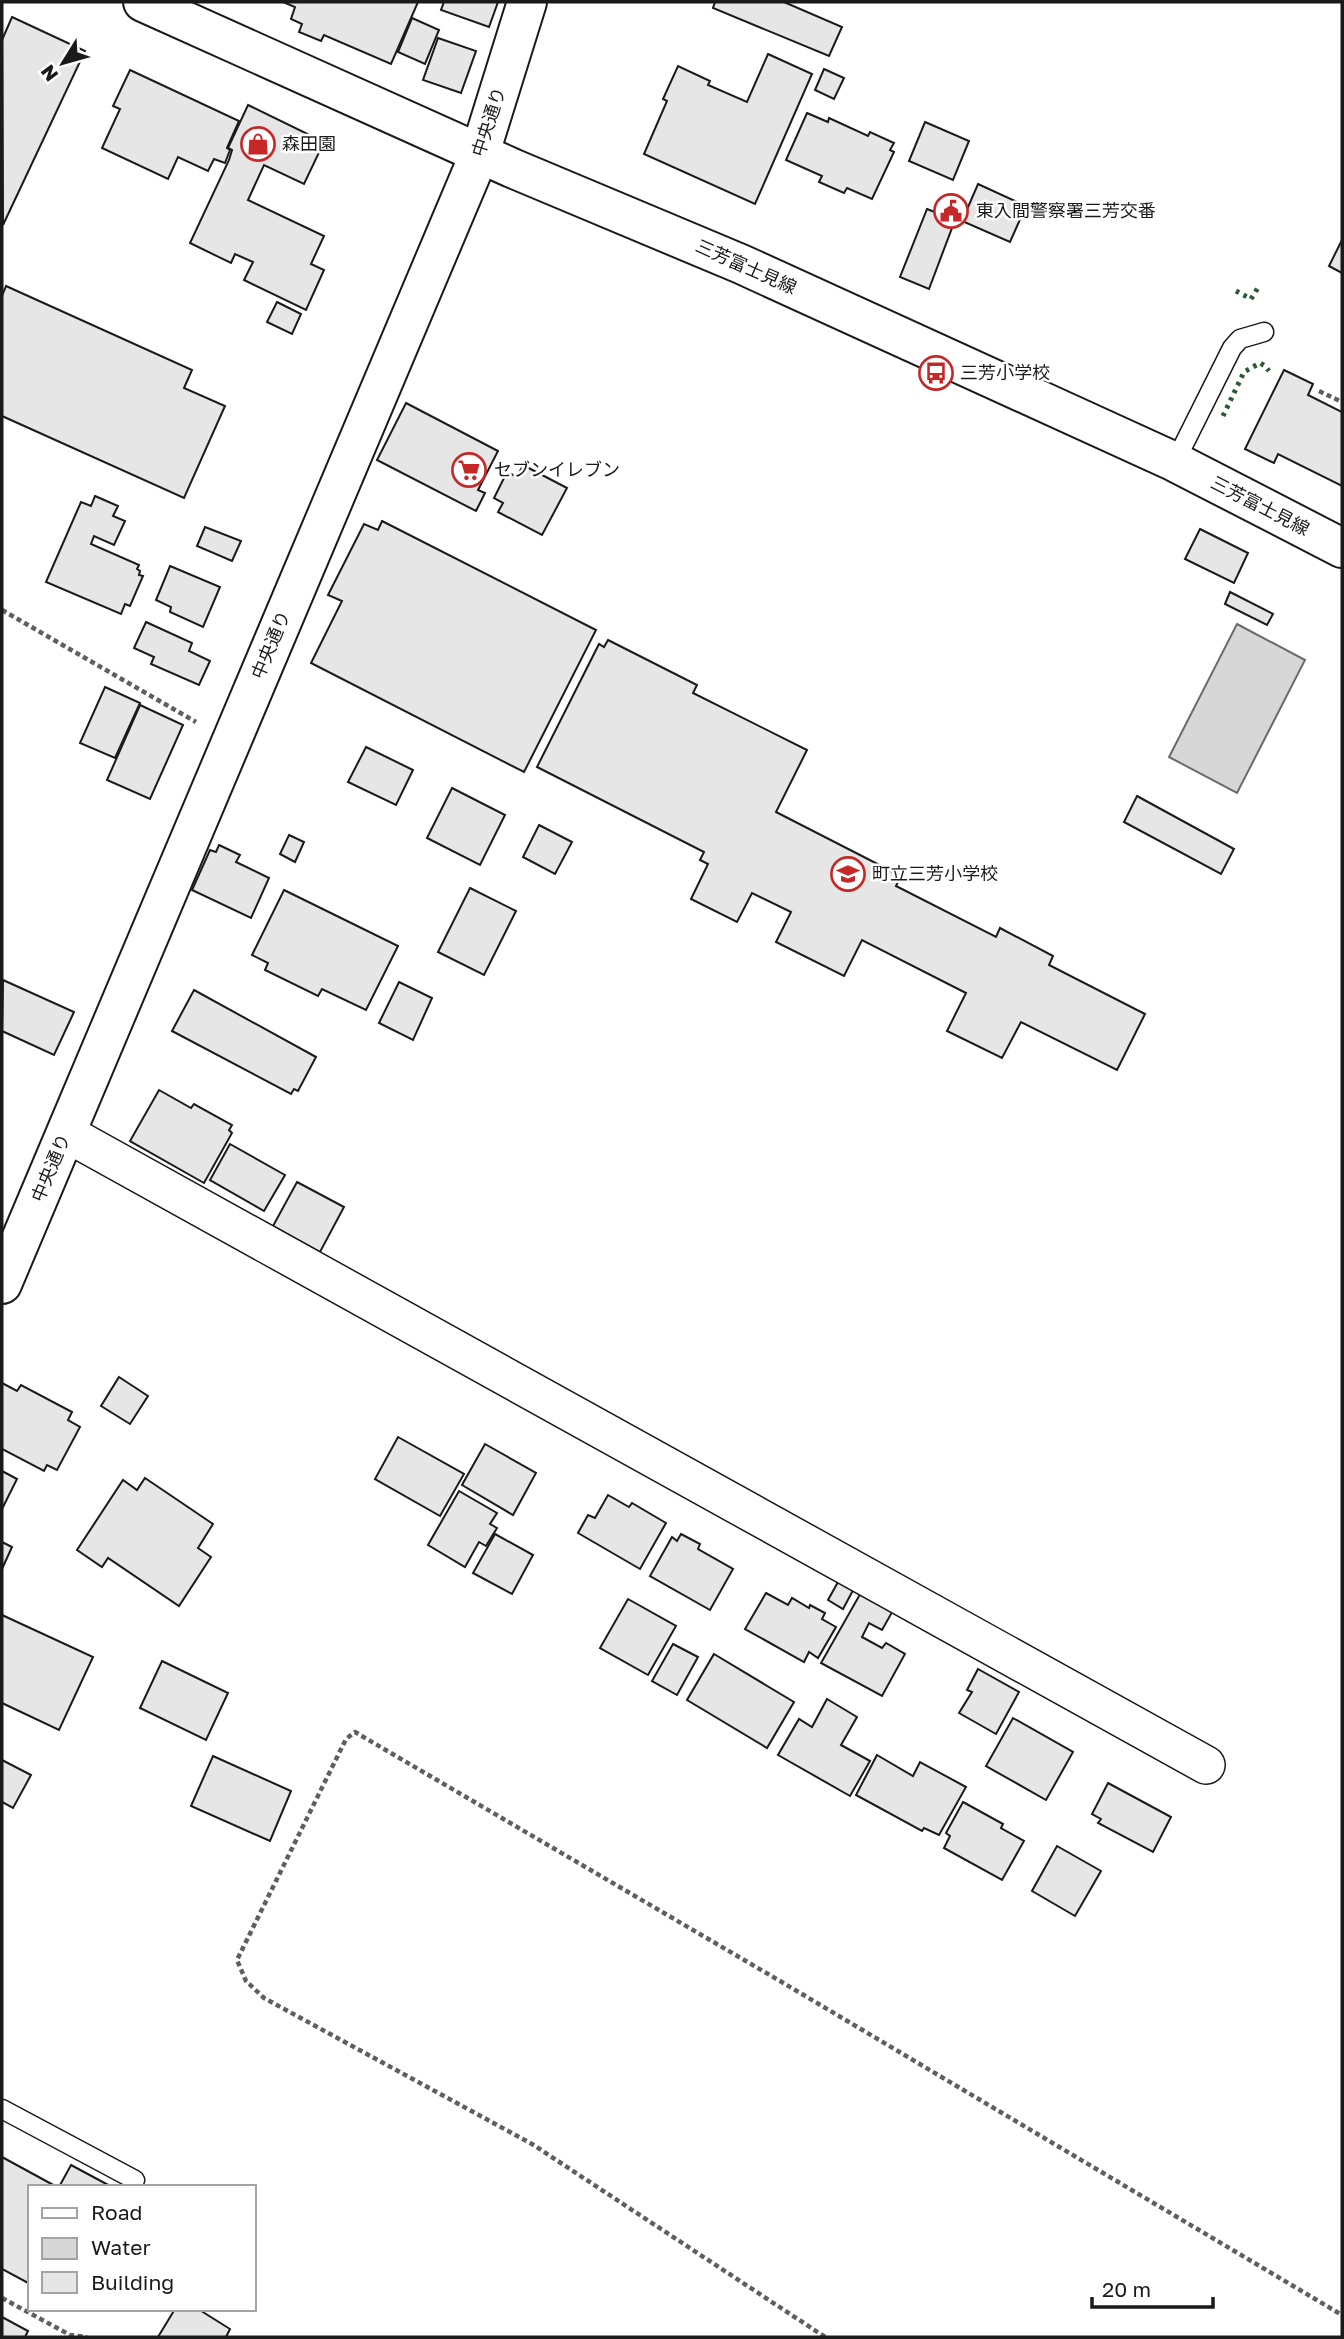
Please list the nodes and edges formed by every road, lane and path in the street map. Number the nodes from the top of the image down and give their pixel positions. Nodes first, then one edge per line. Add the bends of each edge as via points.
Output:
1 (143, 2) edge
2 (527, 2) edge
3 (480, 153) junction
4 (1264, 332) dead end
5 (1320, 391) dead end
6 (1342, 402) edge
7 (1175, 462) junction
8 (1342, 548) edge
9 (2, 610) edge
10 (230, 742) junction
11 (66, 1133) junction
12 (2, 1284) edge
13 (1206, 1765) dead end
14 (2, 2109) edge
15 (135, 2180) dead end
16 (2, 2298) edge
17 (1342, 2315) edge
18 (87, 2337) edge
19 (825, 2337) edge

1 - 3 street, 三芳富士見線
2 - 3 street, 中央通り
3 - 7 street, 三芳富士見線 via 741,264
3 - 10 street, 中央通り
4 - 7 lane via 1240,339 1232,348
5 - 6 path
7 - 8 street, 三芳富士見線
9 - 10 path
10 - 11 street, 中央通り
11 - 12 street, 中央通り
11 - 13 street
14 - 15 lane
16 - 18 path via 70,2335
17 - 19 path via 355,1732 346,1739 237,1960 247,1981 264,1998 533,2144

